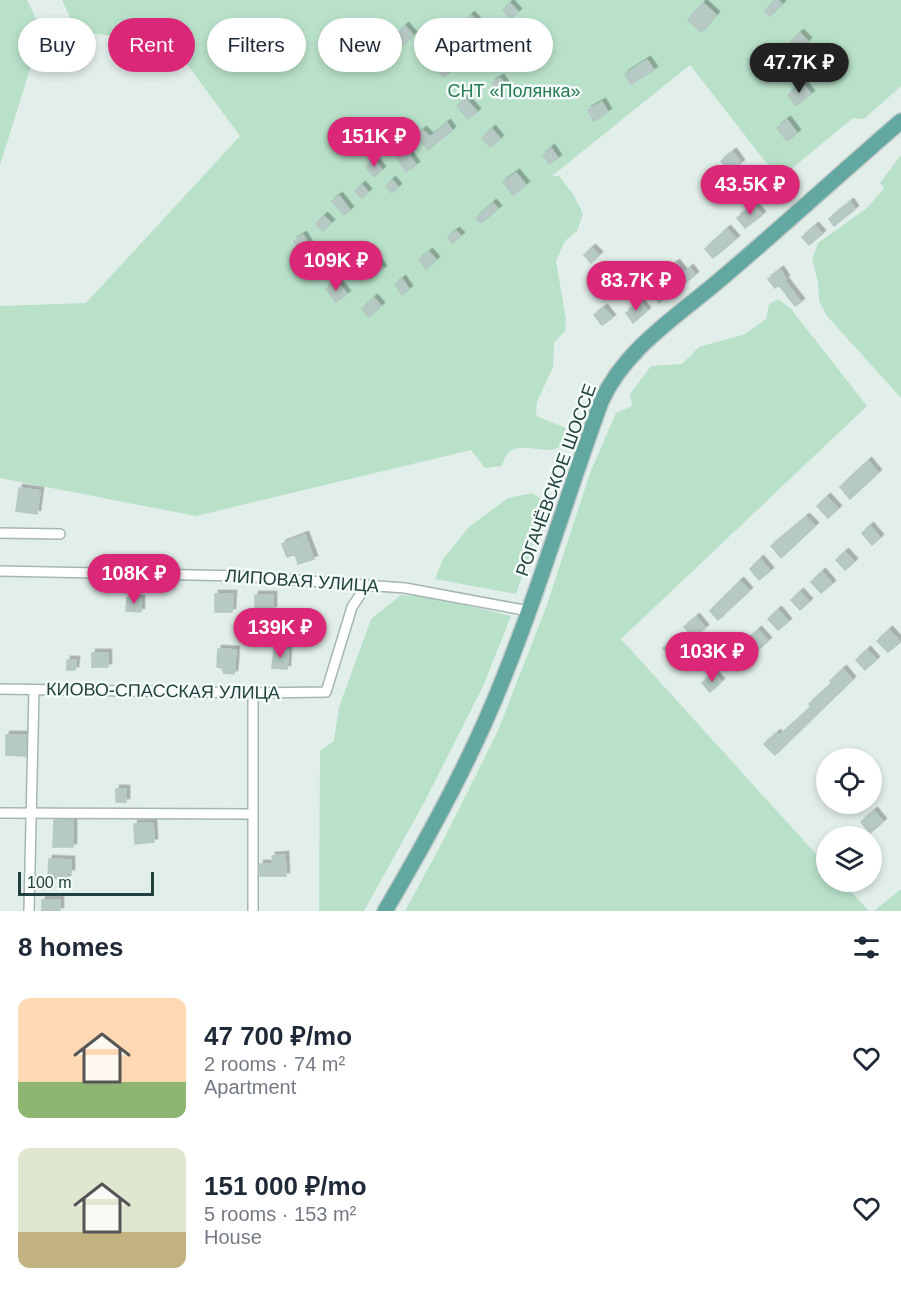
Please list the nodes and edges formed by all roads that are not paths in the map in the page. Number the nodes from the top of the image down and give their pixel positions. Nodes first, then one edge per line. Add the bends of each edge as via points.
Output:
1 (901, 121) edge
2 (0, 533) edge
3 (60, 534) dead end
4 (0, 571) edge
5 (366, 586) junction
6 (529, 611) junction
7 (0, 689) edge
8 (34, 690) junction
9 (253, 693) junction
10 (0, 813) edge
11 (32, 814) junction
12 (253, 814) junction
13 (29, 911) edge
14 (253, 911) edge
15 (386, 911) edge

1 - 6 main road, РОГАЧЁВСКОЕ ШОССЕ via 665,324 613,379 601,402
2 - 3 street
4 - 5 street, ЛИПОВАЯ УЛИЦА via 241,576
5 - 6 street, ЛИПОВАЯ УЛИЦА via 432,591
5 - 9 street, КИОВО-СПАССКАЯ УЛИЦА via 352,607 326,692
6 - 15 main road, РОГАЧЁВСКОЕ ШОССЕ via 485,722
7 - 8 street, КИОВО-СПАССКАЯ УЛИЦА
8 - 9 street, КИОВО-СПАССКАЯ УЛИЦА
8 - 11 street
9 - 12 street
10 - 11 street
11 - 12 street
11 - 13 street
12 - 14 street

